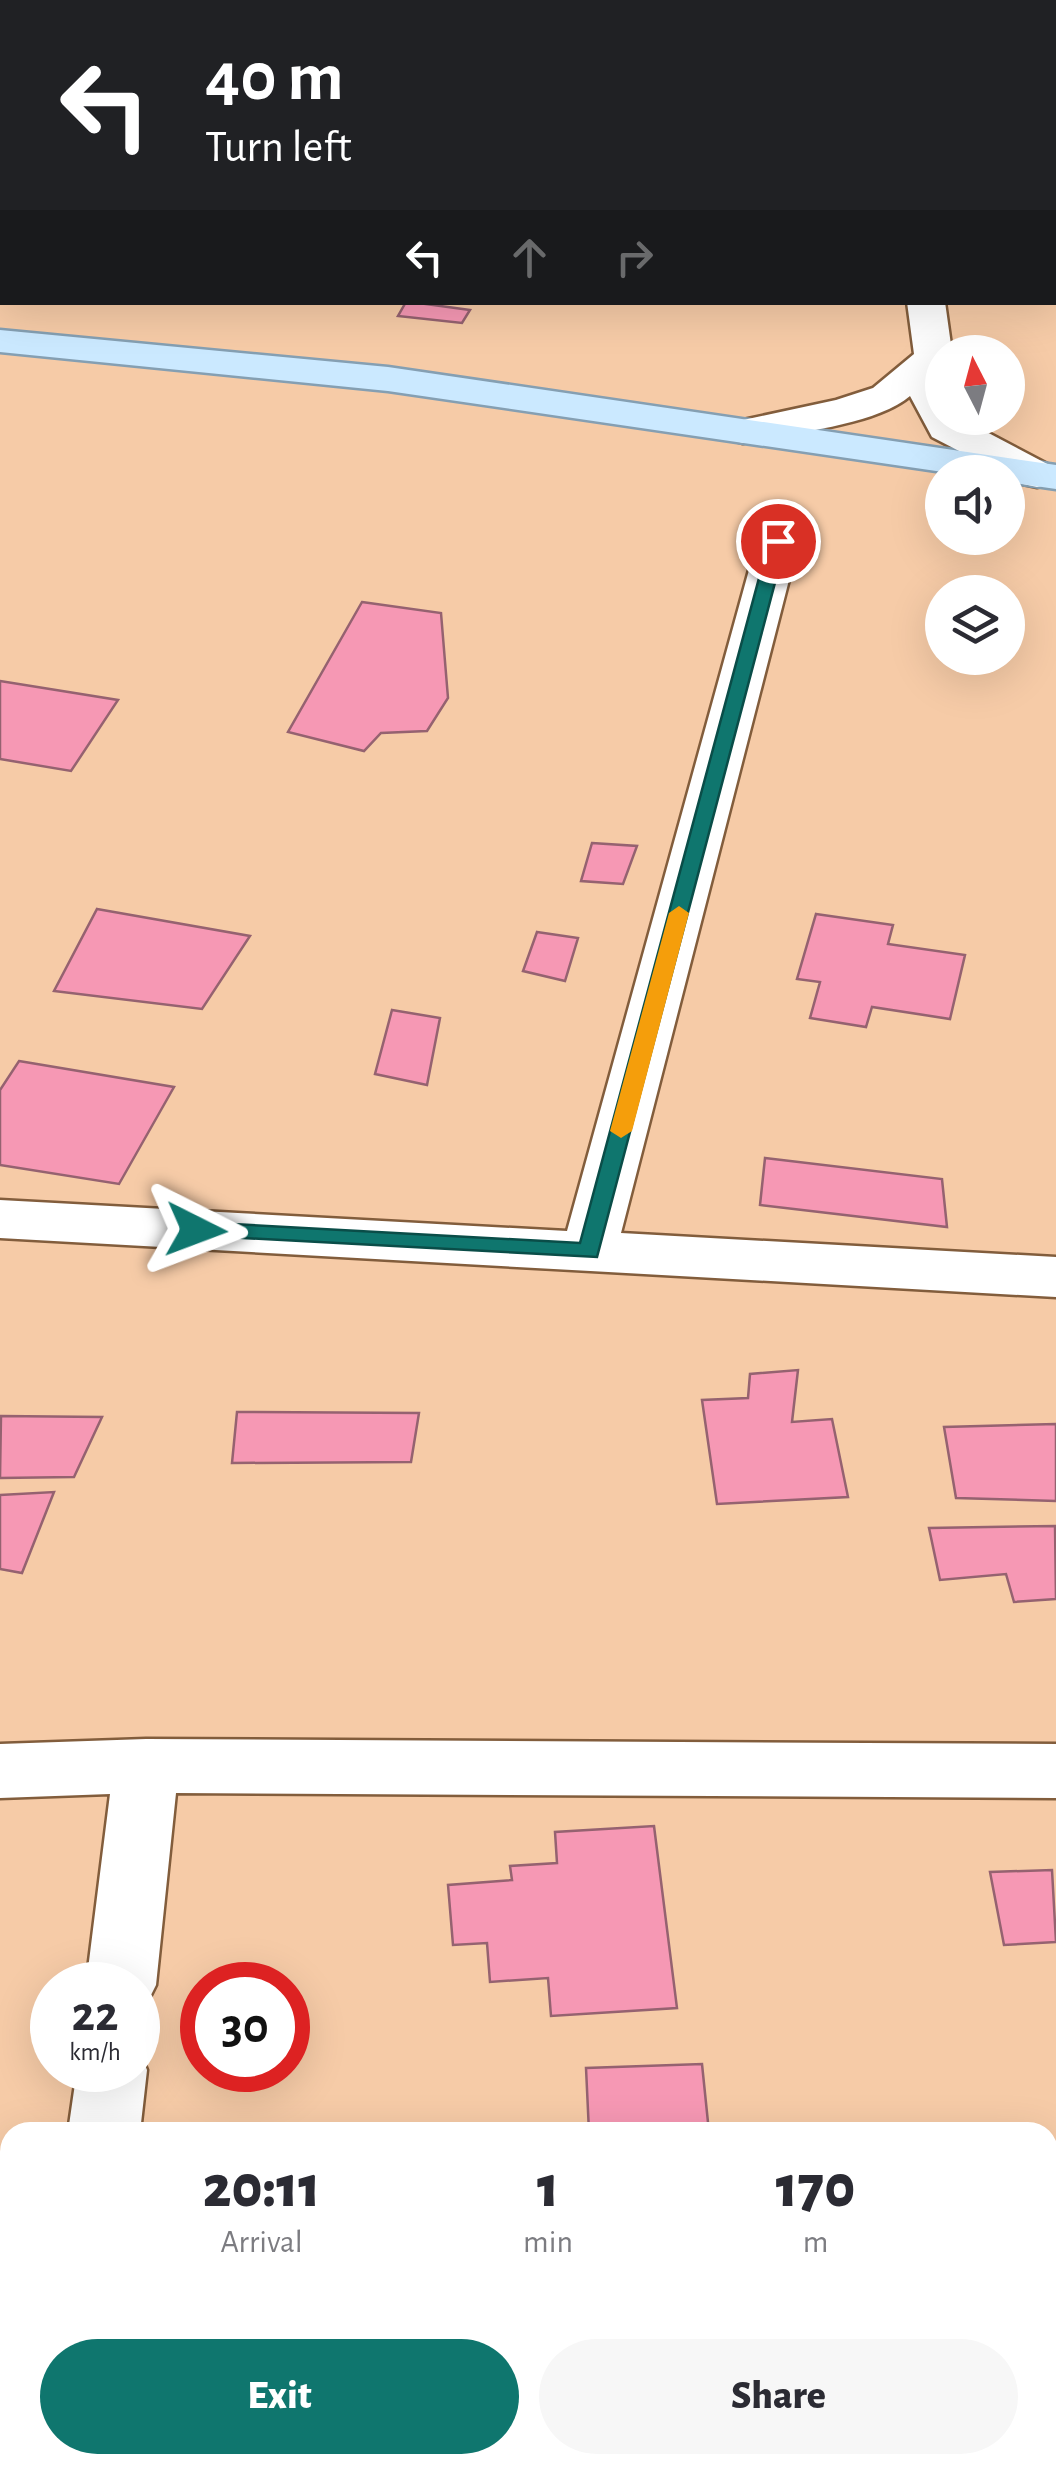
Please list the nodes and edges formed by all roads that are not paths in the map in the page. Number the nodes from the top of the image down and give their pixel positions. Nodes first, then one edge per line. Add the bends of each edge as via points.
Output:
1 (926, 305) edge
2 (930, 335) edge
3 (0, 341) edge
4 (925, 364) edge
5 (925, 366) edge
6 (925, 388) edge
7 (743, 432) junction
8 (959, 435) edge
9 (1046, 476) edge
10 (778, 541) dead end
11 (0, 1219) edge
12 (589, 1251) junction
13 (1056, 1277) edge
14 (146, 1766) junction
15 (0, 1771) edge
16 (1056, 1771) edge
17 (124, 1962) edge
18 (109, 2092) edge
19 (105, 2122) edge

1 - 2 street
3 - 7 main road via 388,378
4 - 7 street via 888,396
5 - 6 street via 918,374
7 - 9 main road
8 - 9 street
10 - 12 street
11 - 12 street
12 - 13 street
14 - 15 street
14 - 16 street
14 - 17 street
18 - 19 street

